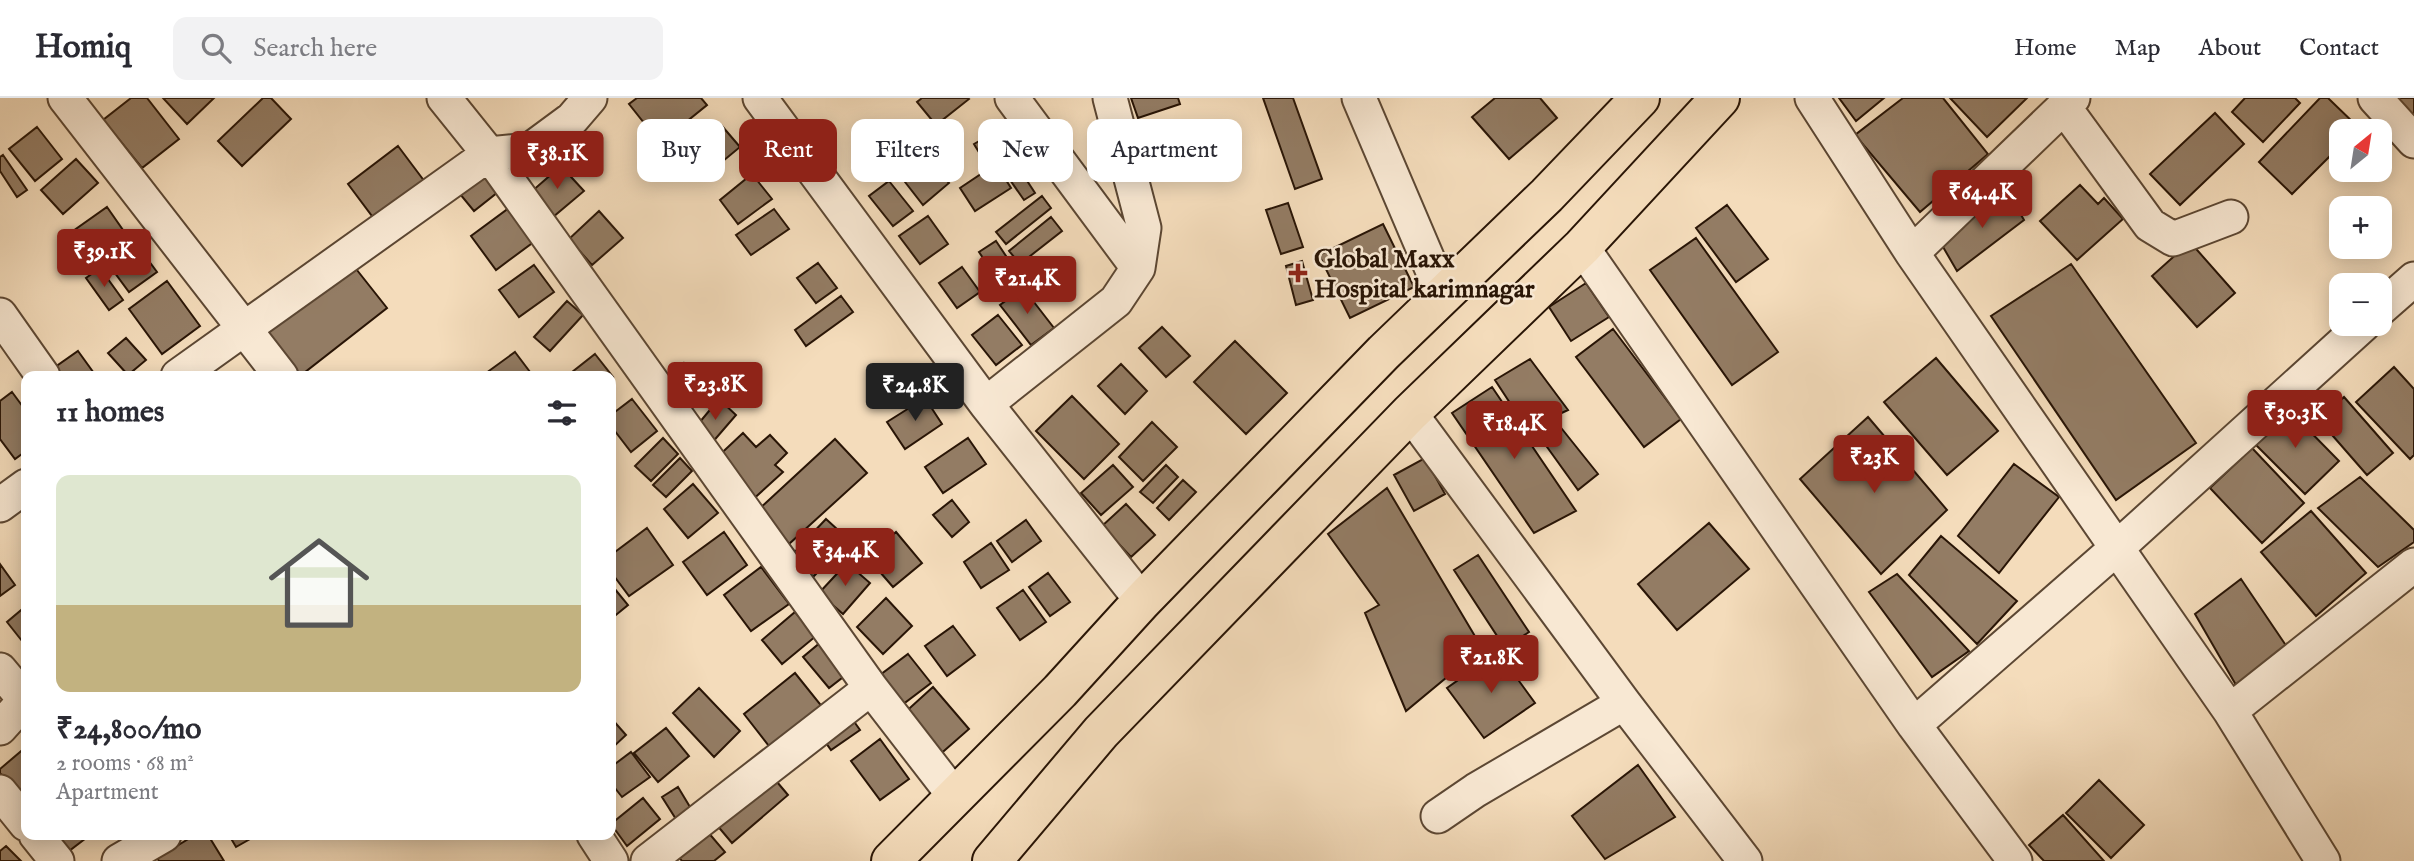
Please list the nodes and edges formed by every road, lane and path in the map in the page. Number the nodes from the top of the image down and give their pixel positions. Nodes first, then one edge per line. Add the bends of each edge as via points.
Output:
1 (65, 98) edge
2 (444, 98) edge
3 (590, 98) edge
4 (760, 98) edge
5 (1012, 98) edge
6 (1110, 98) edge
7 (1359, 98) edge
8 (1640, 98) edge
9 (1720, 98) edge
10 (1812, 98) edge
11 (2375, 98) edge
12 (2068, 103) edge
13 (2414, 141) edge
14 (489, 154) junction
15 (2231, 217) dead end
16 (1582, 247) junction
17 (1912, 253) junction
18 (1138, 268) junction
19 (2414, 279) edge
20 (1443, 295) junction
21 (2392, 298) edge
22 (0, 314) edge
23 (244, 328) junction
24 (2351, 336) edge
25 (40, 371) edge
26 (185, 371) edge
27 (277, 371) edge
28 (986, 404) junction
29 (1410, 413) junction
30 (21, 490) edge
31 (0, 505) edge
32 (2118, 547) junction
33 (2414, 565) edge
34 (1142, 601) junction
35 (0, 670) edge
36 (871, 688) junction
37 (21, 693) edge
38 (1624, 703) junction
39 (21, 705) edge
40 (2230, 710) junction
41 (1914, 725) junction
42 (0, 728) edge
43 (0, 792) edge
44 (956, 798) junction
45 (1438, 816) dead end
46 (21, 818) edge
47 (40, 840) edge
48 (156, 840) edge
49 (597, 840) edge
50 (57, 861) edge
51 (120, 861) edge
52 (611, 861) edge
53 (648, 861) edge
54 (891, 861) edge
55 (992, 861) edge
56 (1745, 861) edge
57 (2015, 861) edge
58 (2323, 861) edge

1 - 23 street
2 - 14 street
3 - 14 street via 572,119 530,150
4 - 28 street
5 - 18 street
6 - 18 street via 1144,228
7 - 20 street
8 - 20 main road
9 - 16 main road
10 - 17 street
11 - 13 street
12 - 15 street via 2150,225 2173,239
12 - 17 street
14 - 23 street
14 - 36 street
16 - 29 main road
16 - 41 street
17 - 32 street
18 - 28 street via 1116,301
19 - 21 street
20 - 34 main road
22 - 25 street
23 - 26 street
23 - 27 street
24 - 32 street
28 - 34 street
29 - 38 street
29 - 55 main road via 1101,732
30 - 31 street
32 - 40 street
32 - 41 street
33 - 40 street
34 - 44 main road
35 - 37 street
36 - 44 street
36 - 53 street
38 - 45 street
38 - 56 street
39 - 42 street
40 - 58 street
41 - 57 street
43 - 46 street
44 - 54 main road
47 - 50 street
48 - 51 street
49 - 52 street

